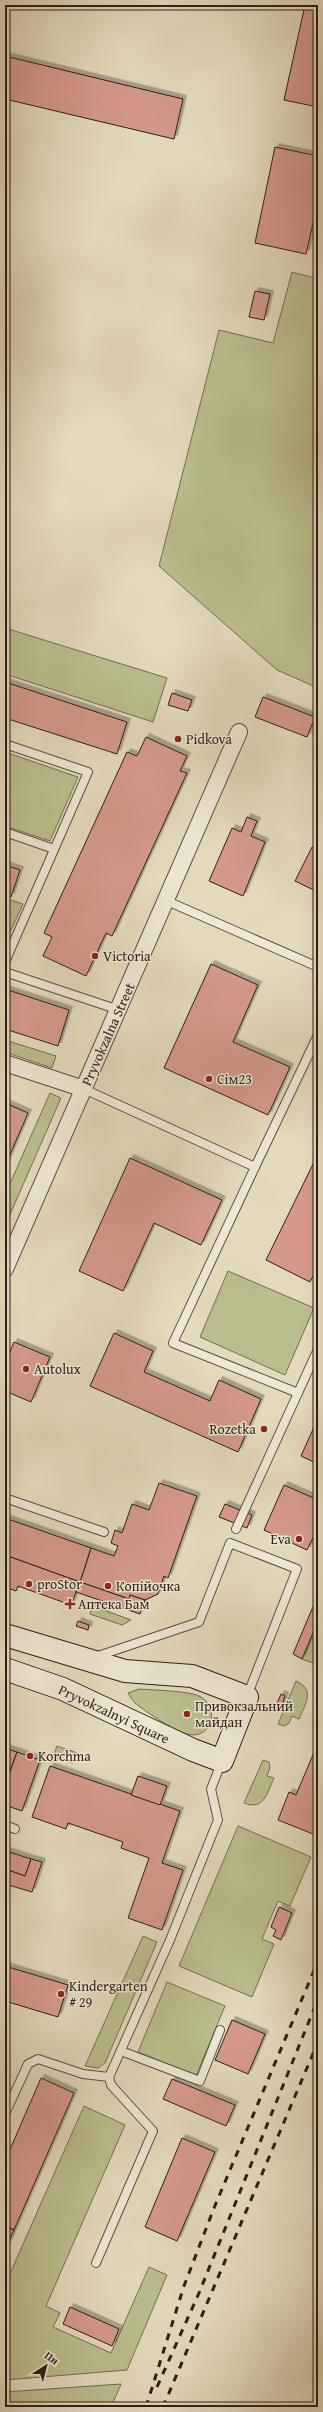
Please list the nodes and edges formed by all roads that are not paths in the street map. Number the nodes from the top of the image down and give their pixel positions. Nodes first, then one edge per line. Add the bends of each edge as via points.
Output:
1 (239, 732) dead end
2 (5, 744) edge
3 (5, 832) edge
4 (54, 849) junction
5 (167, 902) junction
6 (5, 962) edge
7 (318, 967) edge
8 (5, 972) edge
9 (119, 1010) junction
10 (318, 1034) edge
11 (5, 1063) edge
12 (84, 1089) junction
13 (255, 1167) junction
14 (5, 1269) edge
15 (318, 1349) edge
16 (298, 1393) junction
17 (5, 1498) edge
18 (236, 1529) dead end
19 (104, 1532) dead end
20 (5, 1634) edge
21 (87, 1660) junction
22 (5, 1669) edge
23 (247, 1697) junction
24 (222, 1761) junction
25 (5, 1825) edge
26 (15, 1829) dead end
27 (220, 2030) dead end
28 (121, 2051) junction
29 (110, 2076) junction
30 (5, 2114) edge
31 (96, 2263) dead end

1 - 5 street, Pryvokzalna Street
2 - 4 lane via 88,772
3 - 4 lane
4 - 6 lane
5 - 7 lane
5 - 9 street, Pryvokzalna Street
8 - 9 lane
9 - 12 street, Pryvokzalna Street
10 - 13 lane
11 - 12 street
12 - 13 lane
12 - 14 street, Pryvokzalna Street
13 - 16 lane via 173,1343
15 - 16 lane
16 - 18 lane
17 - 19 lane
20 - 21 street
21 - 23 street via 125,1671 192,1676
21 - 23 lane via 199,1622 230,1543 297,1569
22 - 24 street, Pryvokzalnyi Square via 62,1689
23 - 24 street
24 - 28 lane via 211,1789 218,1820
25 - 26 lane
27 - 28 lane via 200,2082
28 - 29 lane
29 - 30 lane via 83,2074 38,2059 28,2064
29 - 31 lane via 111,2085 153,2131

